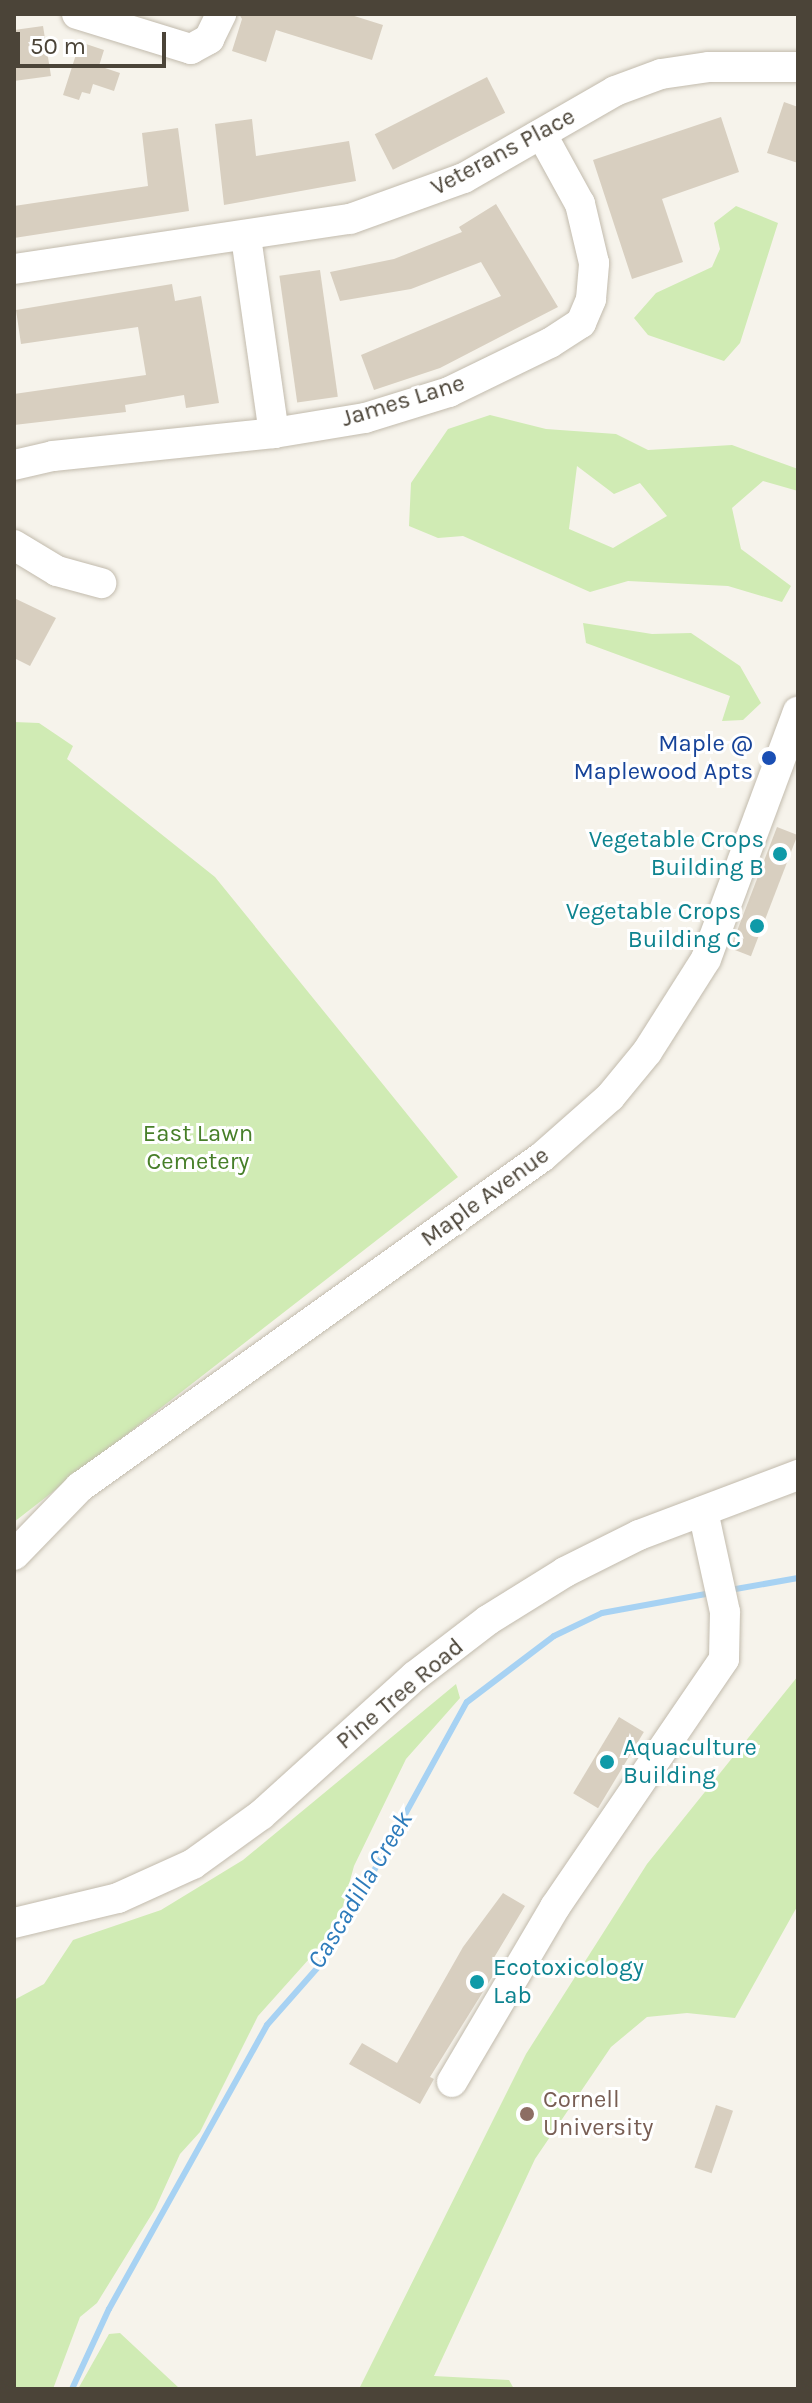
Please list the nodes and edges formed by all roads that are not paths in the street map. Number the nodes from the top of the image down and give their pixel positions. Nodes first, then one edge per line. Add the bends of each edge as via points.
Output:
1 (77, 14) edge
2 (221, 14) edge
3 (798, 67) edge
4 (542, 135) junction
5 (246, 237) junction
6 (14, 269) edge
7 (274, 433) junction
8 (14, 465) edge
9 (14, 545) edge
10 (101, 583) dead end
11 (798, 712) edge
12 (798, 1475) edge
13 (703, 1511) junction
14 (14, 1555) edge
15 (14, 1923) edge
16 (452, 2082) dead end

1 - 2 street via 181,49 209,39
3 - 4 street, Veterans Place via 709,67 661,74 615,91
4 - 5 street, Veterans Place via 464,178 402,203 350,219
4 - 7 street, James Lane via 580,204 594,263 591,299 581,323 449,392 365,418
5 - 6 street, Veterans Place
5 - 7 street
7 - 8 street, James Lane via 147,443
9 - 10 street via 57,571
11 - 14 street, Maple Avenue via 706,959 647,1052 610,1097 542,1157 80,1487
12 - 13 street, Pine Tree Road
13 - 15 street, Pine Tree Road via 565,1572 488,1620 415,1676 261,1815 193,1864 118,1898
13 - 16 street via 725,1612 724,1659 555,1907

